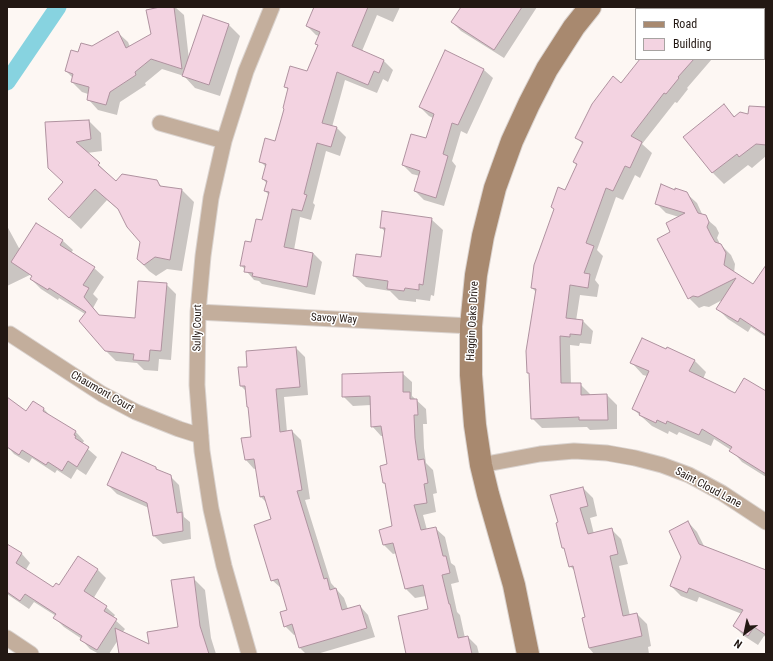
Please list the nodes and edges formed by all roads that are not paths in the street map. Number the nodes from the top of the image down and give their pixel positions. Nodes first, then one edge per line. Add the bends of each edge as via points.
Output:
1 (272, 7) edge
2 (590, 7) edge
3 (160, 124) dead end
4 (224, 141) junction
5 (198, 312) junction
6 (471, 326) junction
7 (10, 334) dead end
8 (201, 436) junction
9 (481, 465) junction
10 (766, 522) edge
11 (7, 638) edge
12 (31, 654) edge
13 (249, 654) edge
14 (528, 654) edge

1 - 4 street, Sully Court via 246,71
2 - 6 street, Haggin Oaks Drive via 547,69 512,141 495,188 483,236
3 - 4 street
4 - 5 street, Sully Court via 211,198
5 - 6 street, Savoy Way
5 - 8 street, Sully Court via 197,385
6 - 9 street, Haggin Oaks Drive via 472,390
7 - 8 street, Chaumont Court via 102,394 136,412
8 - 13 street, Sully Court via 211,509
9 - 10 street, Saint Cloud Lane via 540,454 574,451 635,458 689,475
9 - 14 street, Haggin Oaks Drive via 514,585
11 - 12 street

